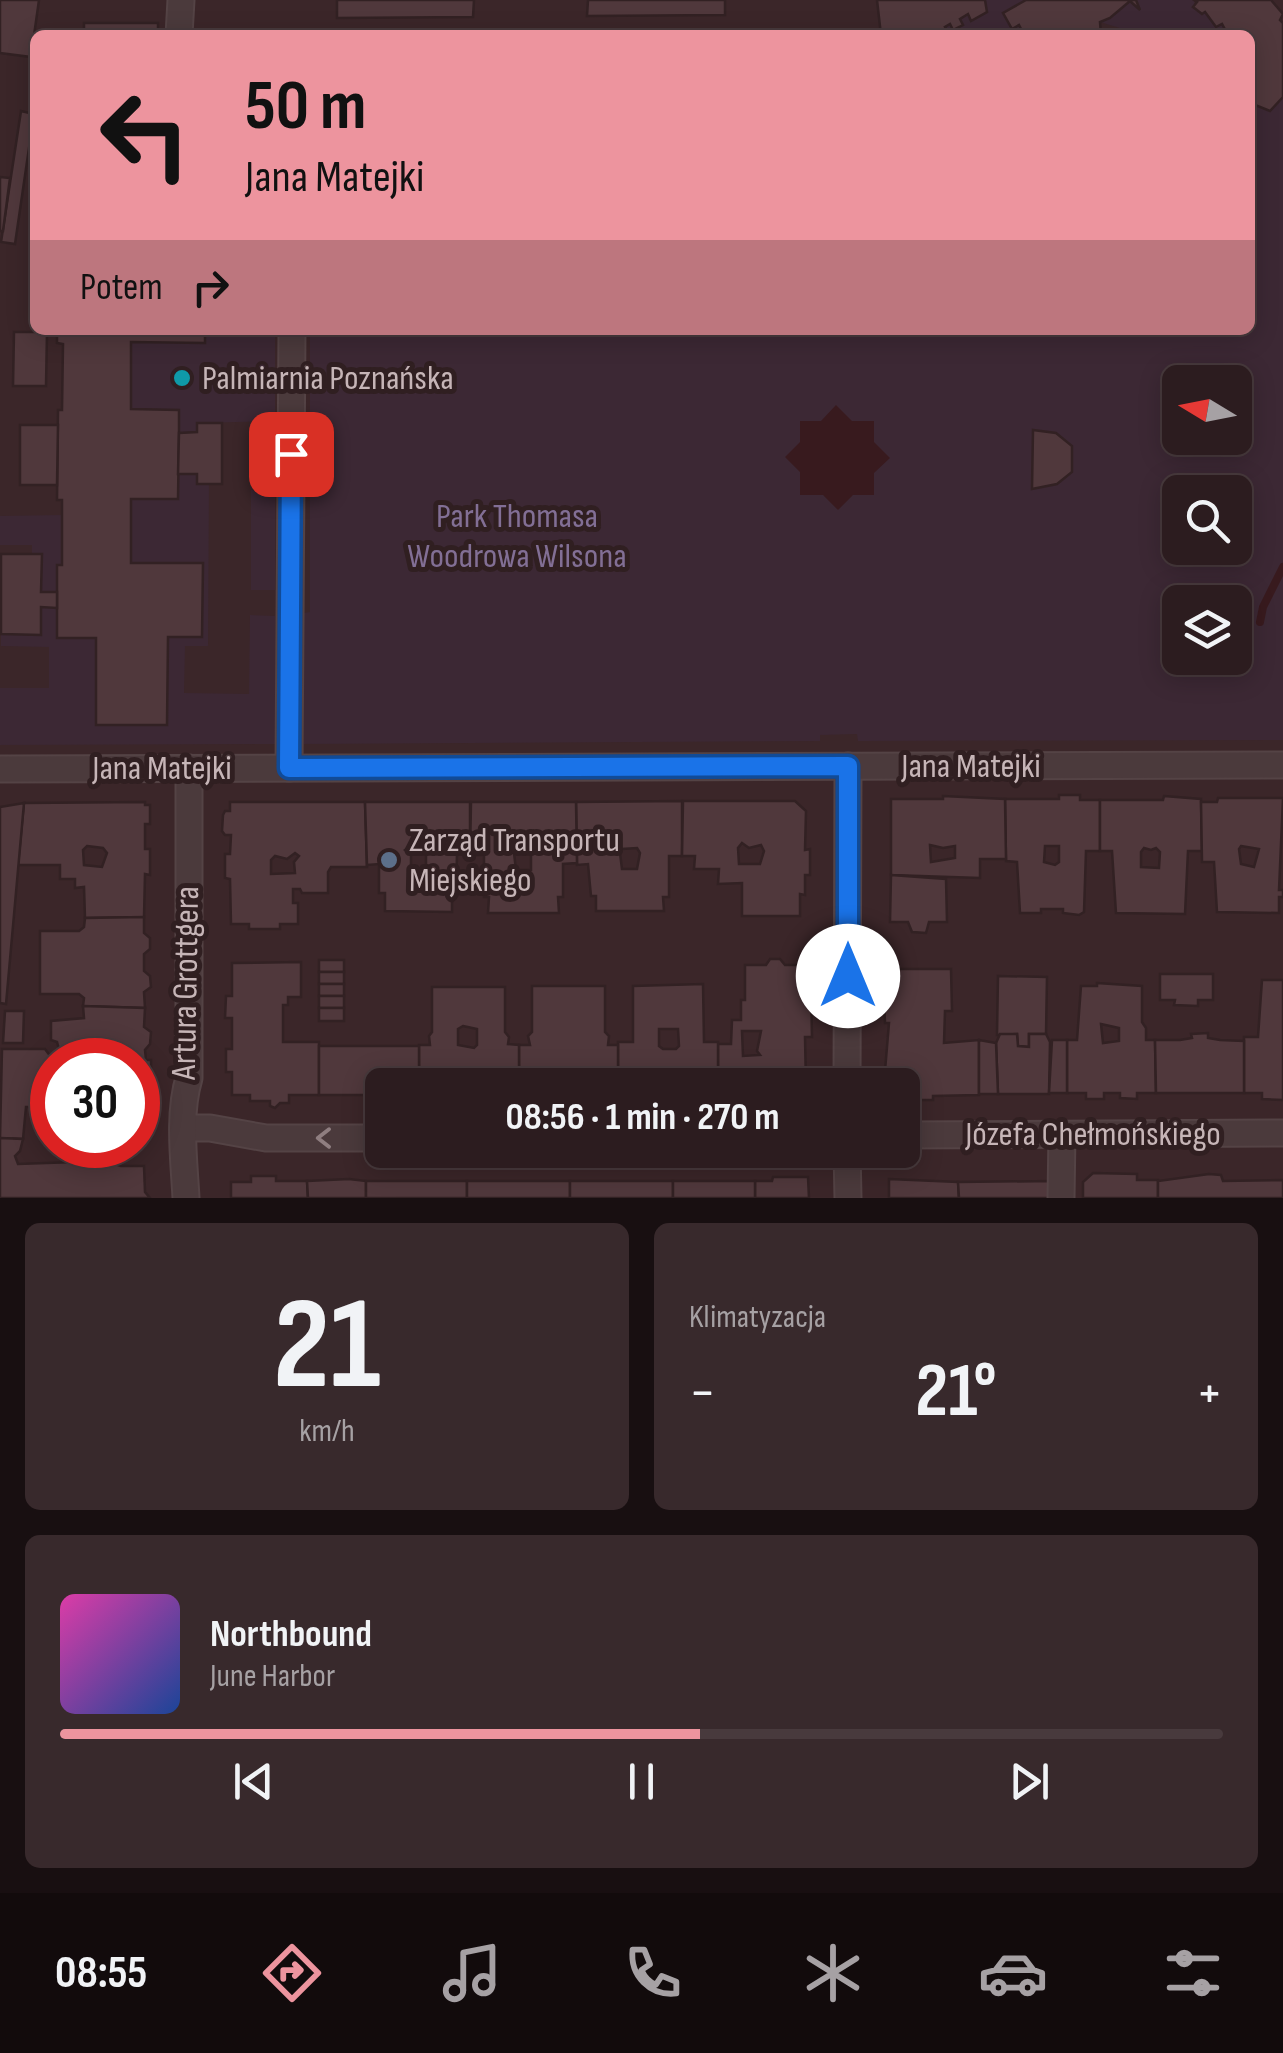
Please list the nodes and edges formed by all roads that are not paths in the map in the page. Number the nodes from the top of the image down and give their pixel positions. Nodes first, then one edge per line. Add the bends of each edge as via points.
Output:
1 (180, 4) edge
2 (179, 30) edge
3 (292, 335) edge
4 (1283, 765) edge
5 (848, 766) junction
6 (189, 768) junction
7 (289, 768) junction
8 (0, 769) edge
9 (848, 1068) edge
10 (184, 1128) junction
11 (1062, 1134) junction
12 (1283, 1134) edge
13 (920, 1135) edge
14 (365, 1138) edge
15 (847, 1168) edge
16 (186, 1198) edge
17 (848, 1198) edge
18 (1062, 1198) edge

1 - 2 street
3 - 7 street
4 - 5 street, Jana Matejki
5 - 7 street, Jana Matejki
5 - 9 street
6 - 7 street, Jana Matejki
6 - 8 street, Jana Matejki
6 - 10 street, Artura Grottgera
14 -> 10 street via 266,1138
10 - 16 street, Artura Grottgera
11 - 12 street, Józefa Chełmońskiego
11 - 13 street, Józefa Chełmońskiego
11 - 18 street
15 - 17 street

